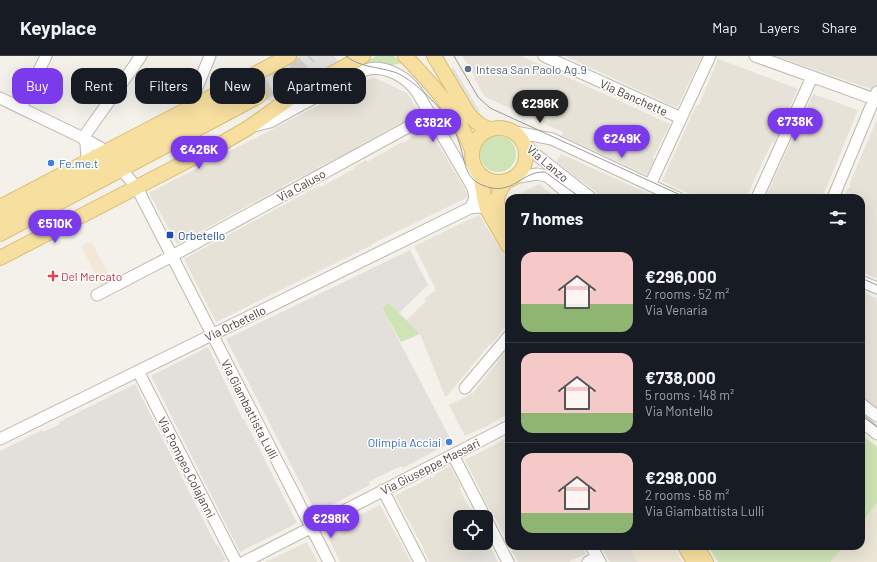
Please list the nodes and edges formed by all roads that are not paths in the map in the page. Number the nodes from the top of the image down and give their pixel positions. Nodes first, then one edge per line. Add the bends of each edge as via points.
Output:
1 (46, 56) edge
2 (141, 56) edge
3 (210, 56) edge
4 (289, 56) edge
5 (405, 56) edge
6 (434, 56) edge
7 (544, 56) edge
8 (710, 56) edge
9 (755, 56) edge
10 (355, 58) edge
11 (812, 77) junction
12 (876, 97) edge
13 (0, 98) edge
14 (229, 104) edge
15 (195, 105) junction
16 (21, 108) junction
17 (430, 115) junction
18 (681, 118) junction
19 (248, 128) junction
20 (488, 129) junction
21 (519, 137) junction
22 (83, 138) junction
23 (472, 150) junction
24 (114, 160) junction
25 (87, 161) junction
26 (480, 175) junction
27 (510, 180) junction
28 (650, 185) junction
29 (137, 188) junction
30 (568, 194) edge
31 (586, 194) edge
32 (669, 194) edge
33 (759, 194) edge
34 (835, 194) edge
35 (0, 207) edge
36 (471, 207) junction
37 (487, 209) junction
38 (0, 221) edge
39 (505, 221) edge
40 (0, 234) edge
41 (505, 240) edge
42 (172, 256) junction
43 (0, 258) edge
44 (865, 283) edge
45 (877, 288) edge
46 (97, 295) dead end
47 (212, 334) junction
48 (505, 341) edge
49 (138, 371) junction
50 (465, 388) dead end
51 (865, 407) edge
52 (877, 416) edge
53 (865, 424) edge
54 (505, 428) edge
55 (877, 434) edge
56 (0, 439) edge
57 (452, 455) junction
58 (383, 490) junction
59 (481, 510) edge
60 (311, 527) junction
61 (493, 533) edge
62 (593, 550) edge
63 (686, 550) edge
64 (698, 550) edge
65 (595, 560) edge
66 (236, 562) edge
67 (244, 562) edge
68 (329, 562) edge
69 (420, 562) edge
70 (508, 562) edge
71 (694, 562) edge
72 (706, 562) edge

1 - 16 street
2 - 22 street
3 - 15 street via 193,97
4 - 15 main road
5 - 23 main road via 451,108
6 - 20 main road via 469,115
7 - 18 street, Via Banchette
8 - 18 street
9 - 11 street
10 - 19 main road via 293,96
11 - 12 street
11 - 33 street
12 - 34 street
13 - 16 street
14 - 24 main road
15 - 24 main road
16 - 22 street
17 - 19 street via 412,85 402,77 392,72 371,68 270,122
17 - 36 street via 473,188 475,198
17 - 42 street, Via Caluso
18 - 28 street
19 - 29 main road
20 - 21 main road via 502,127
20 - 23 main road via 478,137
21 - 27 main road via 526,149 525,162
21 - 28 street via 552,138
21 - 31 street, Via Lanzo via 534,153
22 - 24 street
22 - 25 street via 86,143
23 - 26 main road via 473,163
24 - 25 main road
24 - 29 street, Via Giambattista Lulli
24 - 38 main road
24 - 40 main road
25 - 35 main road
26 - 27 main road via 493,181
26 - 37 main road
27 - 30 street, Via Lanzo via 536,174 547,176
27 - 39 main road via 497,195 496,205
28 - 32 street
29 - 42 street, Via Giambattista Lulli
29 - 43 main road
36 - 37 street
36 - 47 street, Via Orbetello
37 - 41 main road
42 - 46 street
42 - 47 street, Via Giambattista Lulli
44 - 45 street
47 - 49 street, Via Orbetello
47 - 60 street, Via Giambattista Lulli
48 - 50 street
49 - 56 street, Via Orbetello
49 - 66 street, Via Pompeo Colajanni
51 - 52 street
53 - 55 street
54 - 57 street, Via Giuseppe Massari
57 - 58 street, Via Giuseppe Massari
57 - 59 street
58 - 60 street, Via Giuseppe Massari
58 - 69 street
60 - 67 street, Via Giuseppe Massari
60 - 68 street, Via Giambattista Lulli
61 - 70 street
62 - 65 street
63 - 71 main road
64 - 72 main road

